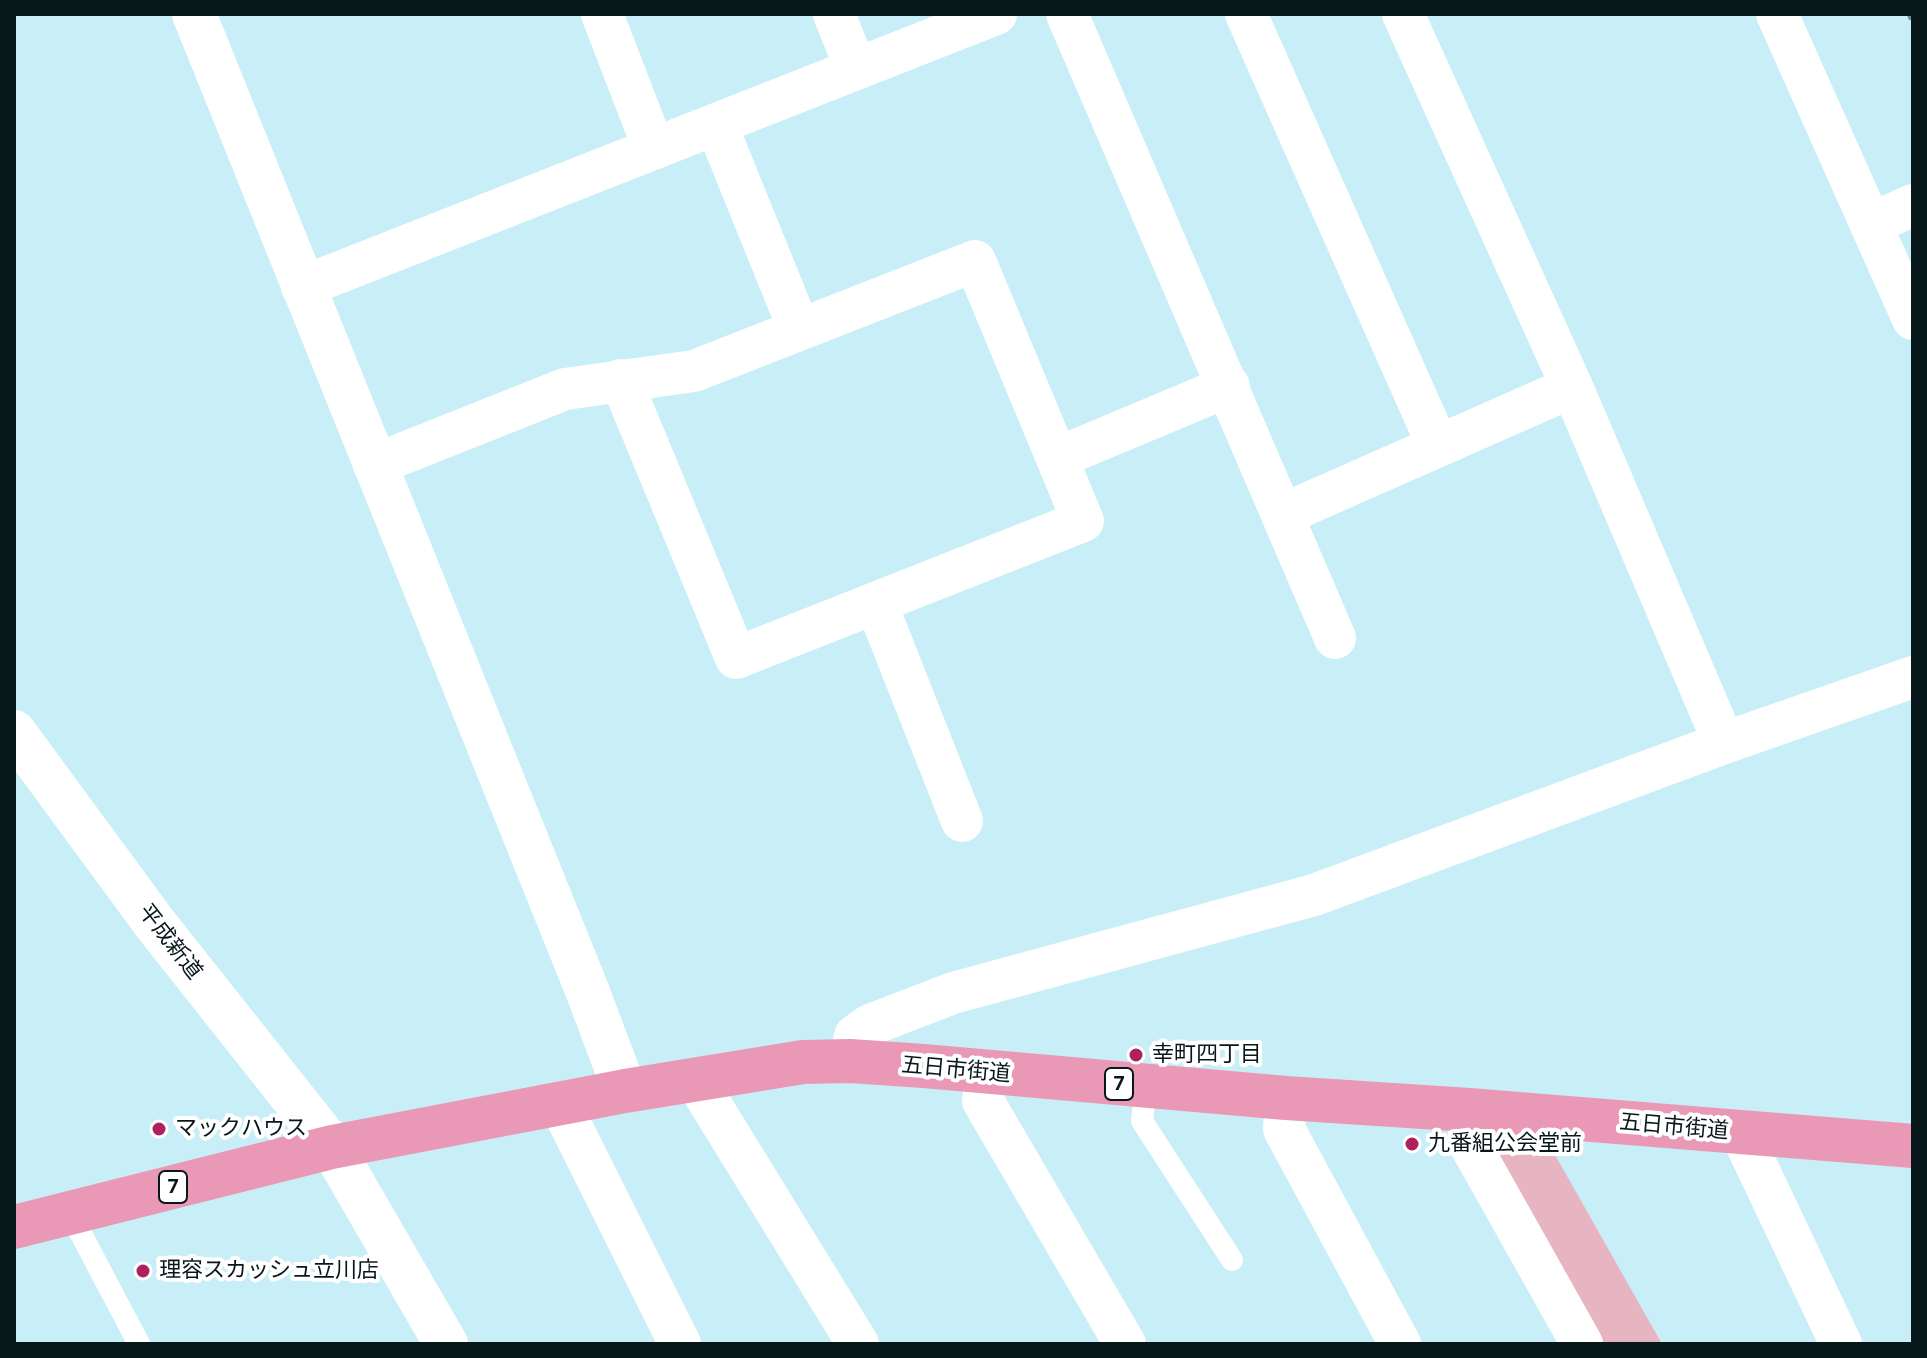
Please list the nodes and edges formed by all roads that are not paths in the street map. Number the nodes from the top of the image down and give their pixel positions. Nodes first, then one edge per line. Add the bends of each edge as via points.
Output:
1 (194, 14) edge
2 (602, 14) edge
3 (834, 14) edge
4 (996, 14) edge
5 (1067, 14) edge
6 (1246, 14) edge
7 (1403, 14) edge
8 (1777, 14) edge
9 (856, 69) junction
10 (716, 124) junction
11 (654, 149) junction
12 (1913, 205) edge
13 (1871, 224) junction
14 (302, 287) junction
15 (1913, 319) edge
16 (799, 329) junction
17 (621, 380) junction
18 (1229, 386) junction
19 (1572, 387) junction
20 (1438, 446) junction
21 (1057, 458) junction
22 (374, 465) junction
23 (1284, 514) junction
24 (876, 603) junction
25 (1335, 638) dead end
26 (1913, 677) edge
27 (14, 732) edge
28 (1724, 743) junction
29 (962, 821) dead end
30 (850, 1061) junction
31 (987, 1073) junction
32 (695, 1079) junction
33 (1146, 1087) junction
34 (625, 1091) junction
35 (1286, 1098) junction
36 (560, 1104) junction
37 (1469, 1110) junction
38 (1741, 1133) junction
39 (1913, 1146) edge
40 (332, 1147) junction
41 (70, 1213) junction
42 (14, 1227) edge
43 (1232, 1260) dead end
44 (849, 1342) edge
45 (139, 1344) edge
46 (446, 1344) edge
47 (680, 1344) edge
48 (1125, 1344) edge
49 (1400, 1344) edge
50 (1582, 1344) edge
51 (1841, 1344) edge

1 - 14 street
2 - 11 street
3 - 9 street
4 - 9 street
5 - 18 street
6 - 20 street
7 - 19 street
8 - 13 street
9 - 10 street
10 - 11 street
10 - 16 street
11 - 14 street
12 - 13 street
13 - 15 street
14 - 22 street
16 - 17 street via 694,371
16 - 21 street via 975,261
17 - 22 street via 565,389
17 - 24 street via 736,658
18 - 21 street
18 - 23 street
19 - 20 street
19 - 28 street
20 - 23 street
21 - 24 street via 1083,521
22 - 34 street
23 - 25 street
24 - 29 street
26 - 28 street
27 - 40 street, 平成新道 via 156,925
28 - 30 street via 1314,895 953,993 870,1025 855,1036
30 - 31 main road, 五日市街道 / 7
30 - 32 main road, 五日市街道 / 7 via 803,1062
31 - 33 main road, 五日市街道 / 7
31 - 48 street via 983,1101
32 - 34 main road, 五日市街道 / 7
32 - 44 street
33 - 35 main road, 五日市街道 / 7
33 - 43 lane via 1142,1121
34 - 36 main road, 五日市街道 / 7
35 - 37 main road, 五日市街道 / 7
35 - 49 street via 1284,1129
36 - 40 main road, 五日市街道 / 7
36 - 47 street
37 - 38 main road, 五日市街道 / 7
37 - 50 street via 1469,1143
38 - 39 main road, 五日市街道 / 7
38 - 51 street
40 - 41 main road, 五日市街道 / 7
40 - 46 street, 平成新道
41 - 42 main road, 五日市街道 / 7
41 - 45 lane

